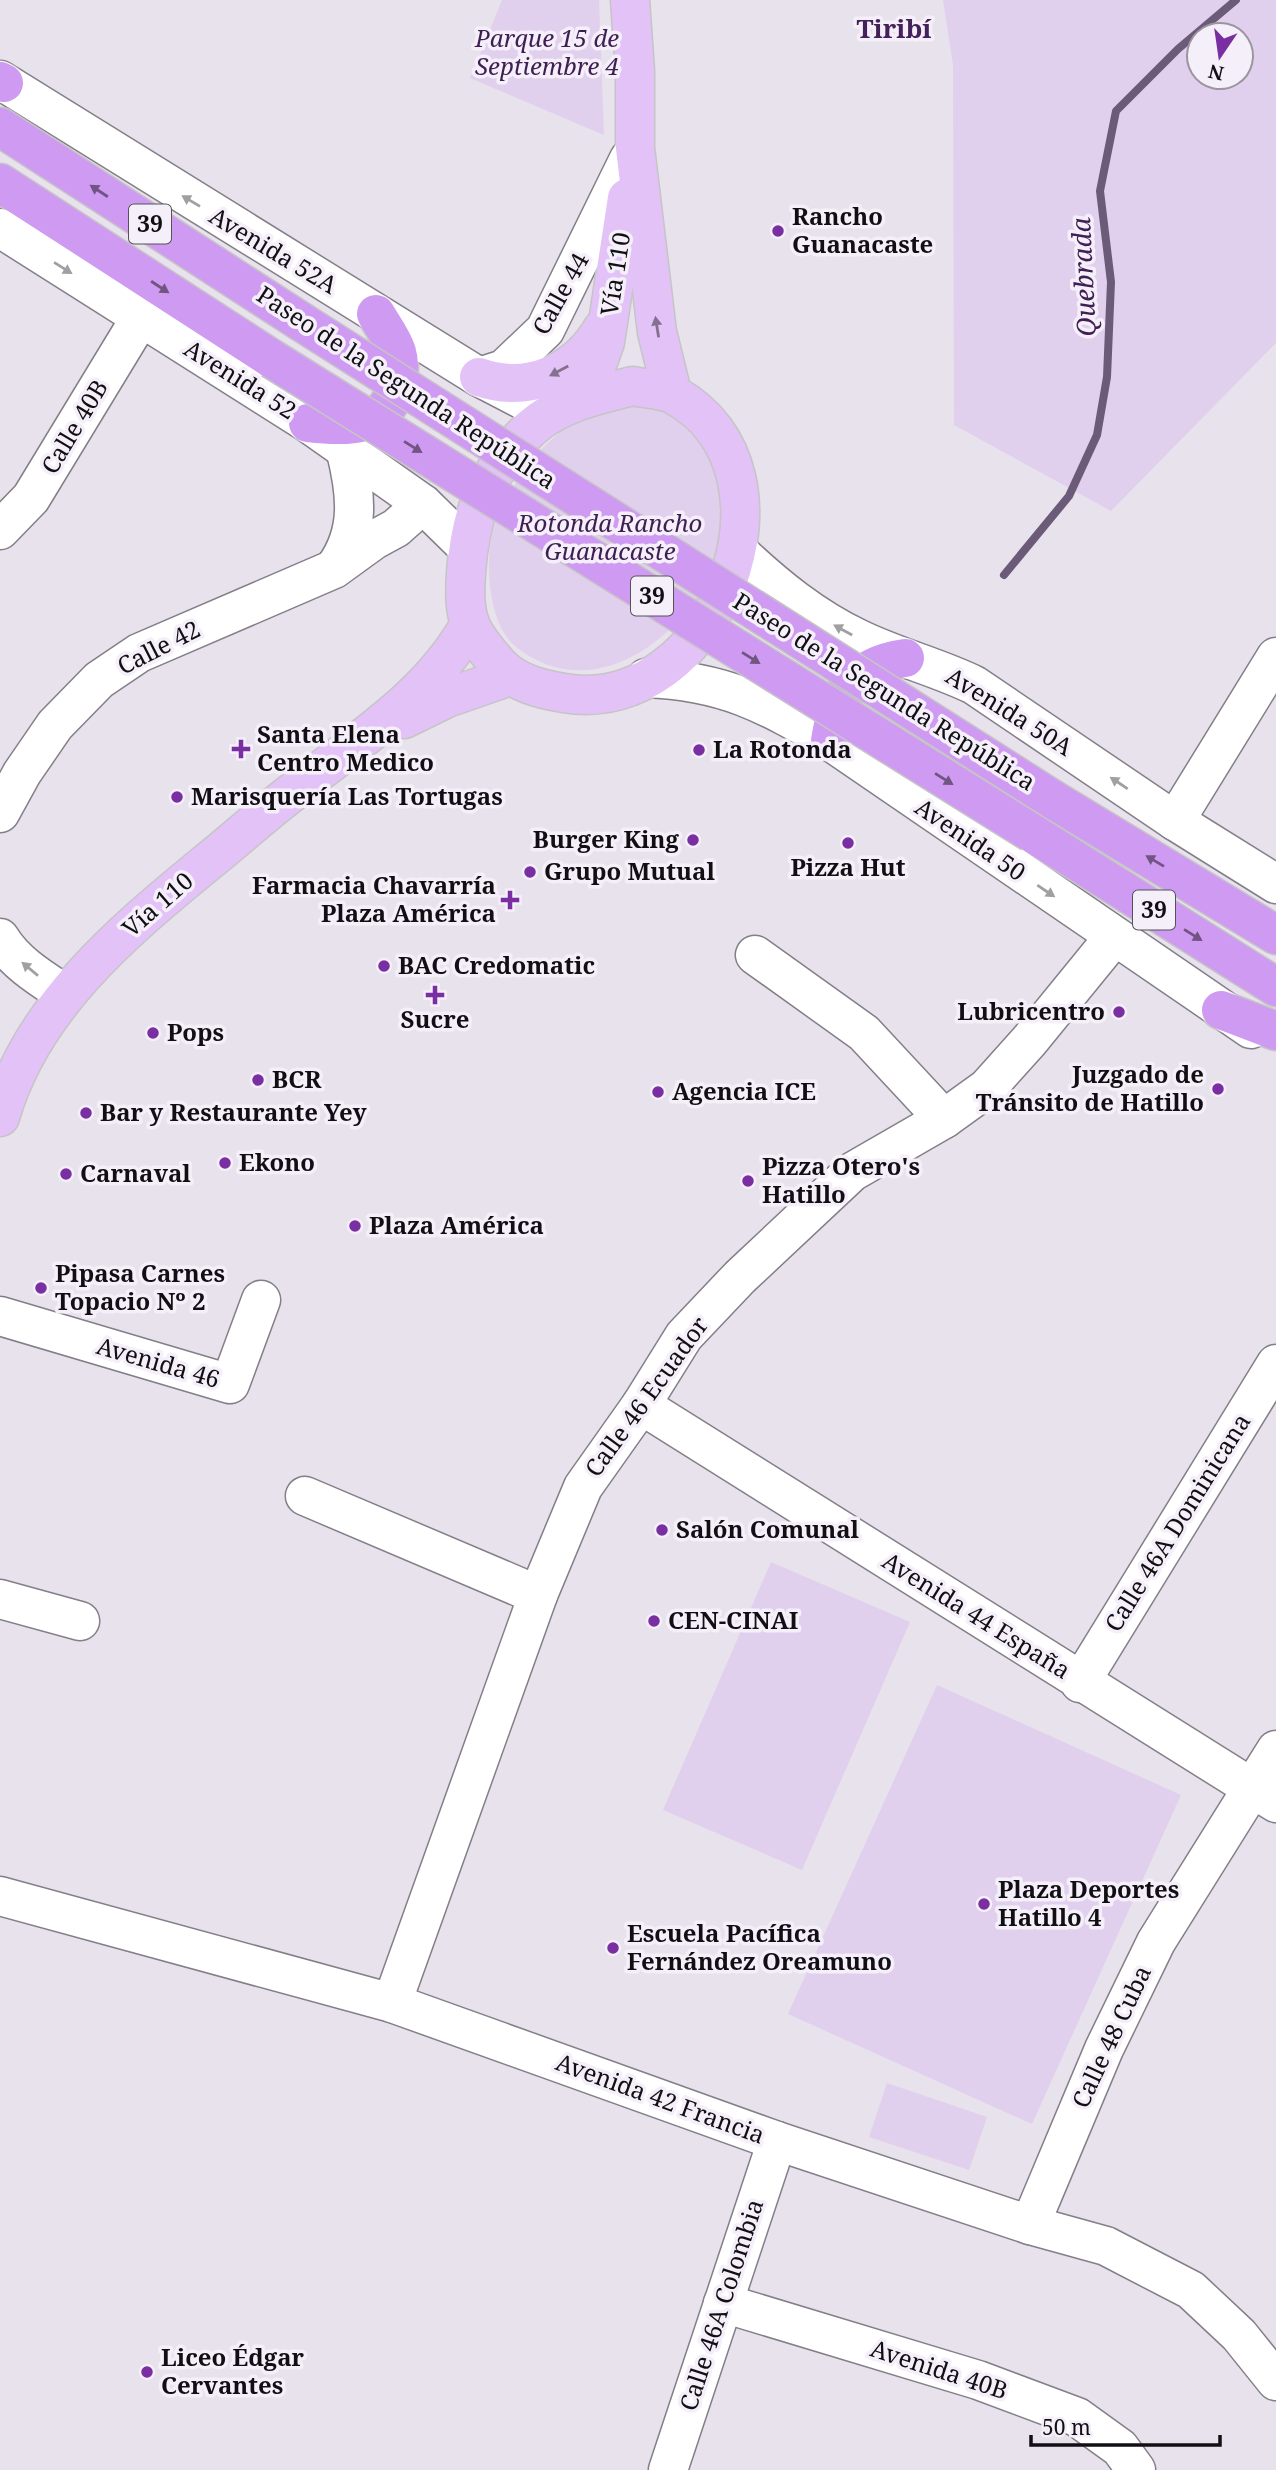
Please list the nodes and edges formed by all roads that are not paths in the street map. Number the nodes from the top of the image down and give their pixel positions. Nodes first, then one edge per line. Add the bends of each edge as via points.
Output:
1 (630, 0) edge
2 (1, 81) edge
3 (0, 127) edge
4 (635, 148) junction
5 (0, 183) edge
6 (0, 228) edge
7 (613, 300) junction
8 (376, 314) junction
9 (141, 317) junction
10 (479, 377) junction
11 (671, 393) junction
12 (585, 398) junction
13 (551, 414) junction
14 (308, 423) junction
15 (346, 452) junction
16 (423, 504) junction
17 (0, 530) edge
18 (468, 548) junction
19 (738, 551) junction
20 (334, 569) junction
21 (470, 624) junction
22 (1276, 657) edge
23 (905, 658) junction
24 (510, 676) junction
25 (646, 678) junction
26 (368, 737) junction
27 (830, 741) junction
28 (0, 813) edge
29 (1175, 821) junction
30 (1276, 884) edge
31 (1276, 935) edge
32 (1114, 937) junction
33 (0, 938) edge
34 (755, 955) dead end
35 (1276, 987) edge
36 (65, 994) junction
37 (1221, 1010) junction
38 (1276, 1031) edge
39 (1276, 1045) edge
40 (0, 1117) edge
41 (944, 1119) junction
42 (261, 1300) dead end
43 (0, 1317) edge
44 (1276, 1364) edge
45 (642, 1405) junction
46 (305, 1496) dead end
47 (538, 1595) junction
48 (0, 1599) edge
49 (80, 1621) dead end
50 (1080, 1683) junction
51 (1276, 1750) edge
52 (1264, 1796) edge
53 (0, 1896) edge
54 (392, 2003) junction
55 (777, 2141) junction
56 (1030, 2225) junction
57 (723, 2303) junction
58 (1276, 2381) edge
59 (668, 2470) edge
60 (1136, 2470) edge

1 - 4 main road, Vía 110
8 -> 2 street, Avenida 52A
31 -> 3 highway, Paseo de la Segunda República / 39, bridge via 1052,799
4 - 7 main road, Vía 110
4 - 10 street, Calle 44 via 545,330 504,369
11 -> 4 main road, Vía 110 via 657,332
5 -> 35 highway, Paseo de la Segunda República / 39, bridge via 272,359
6 -> 9 street, Avenida 52
7 -> 10 main road via 602,330 584,355 557,374 527,383 495,383
7 - 12 main road, Vía 110 via 605,342
8 - 10 street, Avenida 52A
8 - 14 highway via 397,353 399,374 393,401 380,415 358,425
9 - 14 street, Avenida 52
9 - 17 street, Calle 40B via 31,498
10 - 13 street, Avenida 52A
11 - 12 main road via 633,386
11 - 19 main road via 705,416 725,442 739,489
12 - 13 main road
13 - 18 main road via 496,467 474,513
14 - 15 street, Avenida 52
15 - 16 street, Avenida 52
15 - 20 street via 355,527 348,550
16 - 18 street, Avenida 52
16 - 20 street, Calle 42
18 - 21 main road via 465,597
23 -> 19 street, Avenida 50A via 815,615
19 - 25 main road via 714,614 678,656
20 - 28 street, Calle 42 via 139,653 99,680 55,725
21 - 24 main road via 484,649
21 - 26 main road, Vía 110 via 436,675
22 - 29 street
23 - 27 highway via 883,661 850,682 832,722
29 -> 23 street, Avenida 50A via 974,685
24 - 25 main road via 541,689 586,697
24 - 26 main road, Vía 110 via 447,698
25 - 27 street, Avenida 50 via 688,680 730,691 774,708
26 - 36 main road, Vía 110 via 290,793 172,891
27 -> 32 street, Avenida 50
29 - 30 street, Avenida 50A
32 - 37 street, Avenida 50
32 - 41 street, Calle 46 Ecuador via 987,1088
36 -> 33 street via 35,974
34 - 41 street via 864,1033
36 - 40 main road, Vía 110 via 32,1043
37 - 38 highway
37 - 39 street, Avenida 50
41 - 45 street, Calle 46 Ecuador via 852,1172 750,1268 684,1336
42 - 43 street, Avenida 46 via 230,1384
44 - 50 street, Calle 46A Dominicana
45 - 47 street, Calle 46 Ecuador via 583,1487
45 - 50 street, Avenida 44 España
46 - 47 street
47 - 54 street, Calle 46 Ecuador
48 - 49 street
50 - 52 street, Avenida 44 España
51 - 52 street, Calle 48 Cuba
52 - 56 street, Calle 48 Cuba via 1156,1942 1104,2049
53 - 54 street, Avenida 42 Francia
54 - 55 street, Avenida 42 Francia
55 - 56 street, Avenida 42 Francia
55 - 57 street, Calle 46A Colombia
56 - 58 street, Avenida 42 Francia via 1106,2246 1191,2290 1239,2335
57 - 59 street, Calle 46A Colombia
57 - 60 street, Avenida 40B via 978,2380 1077,2417 1120,2448

